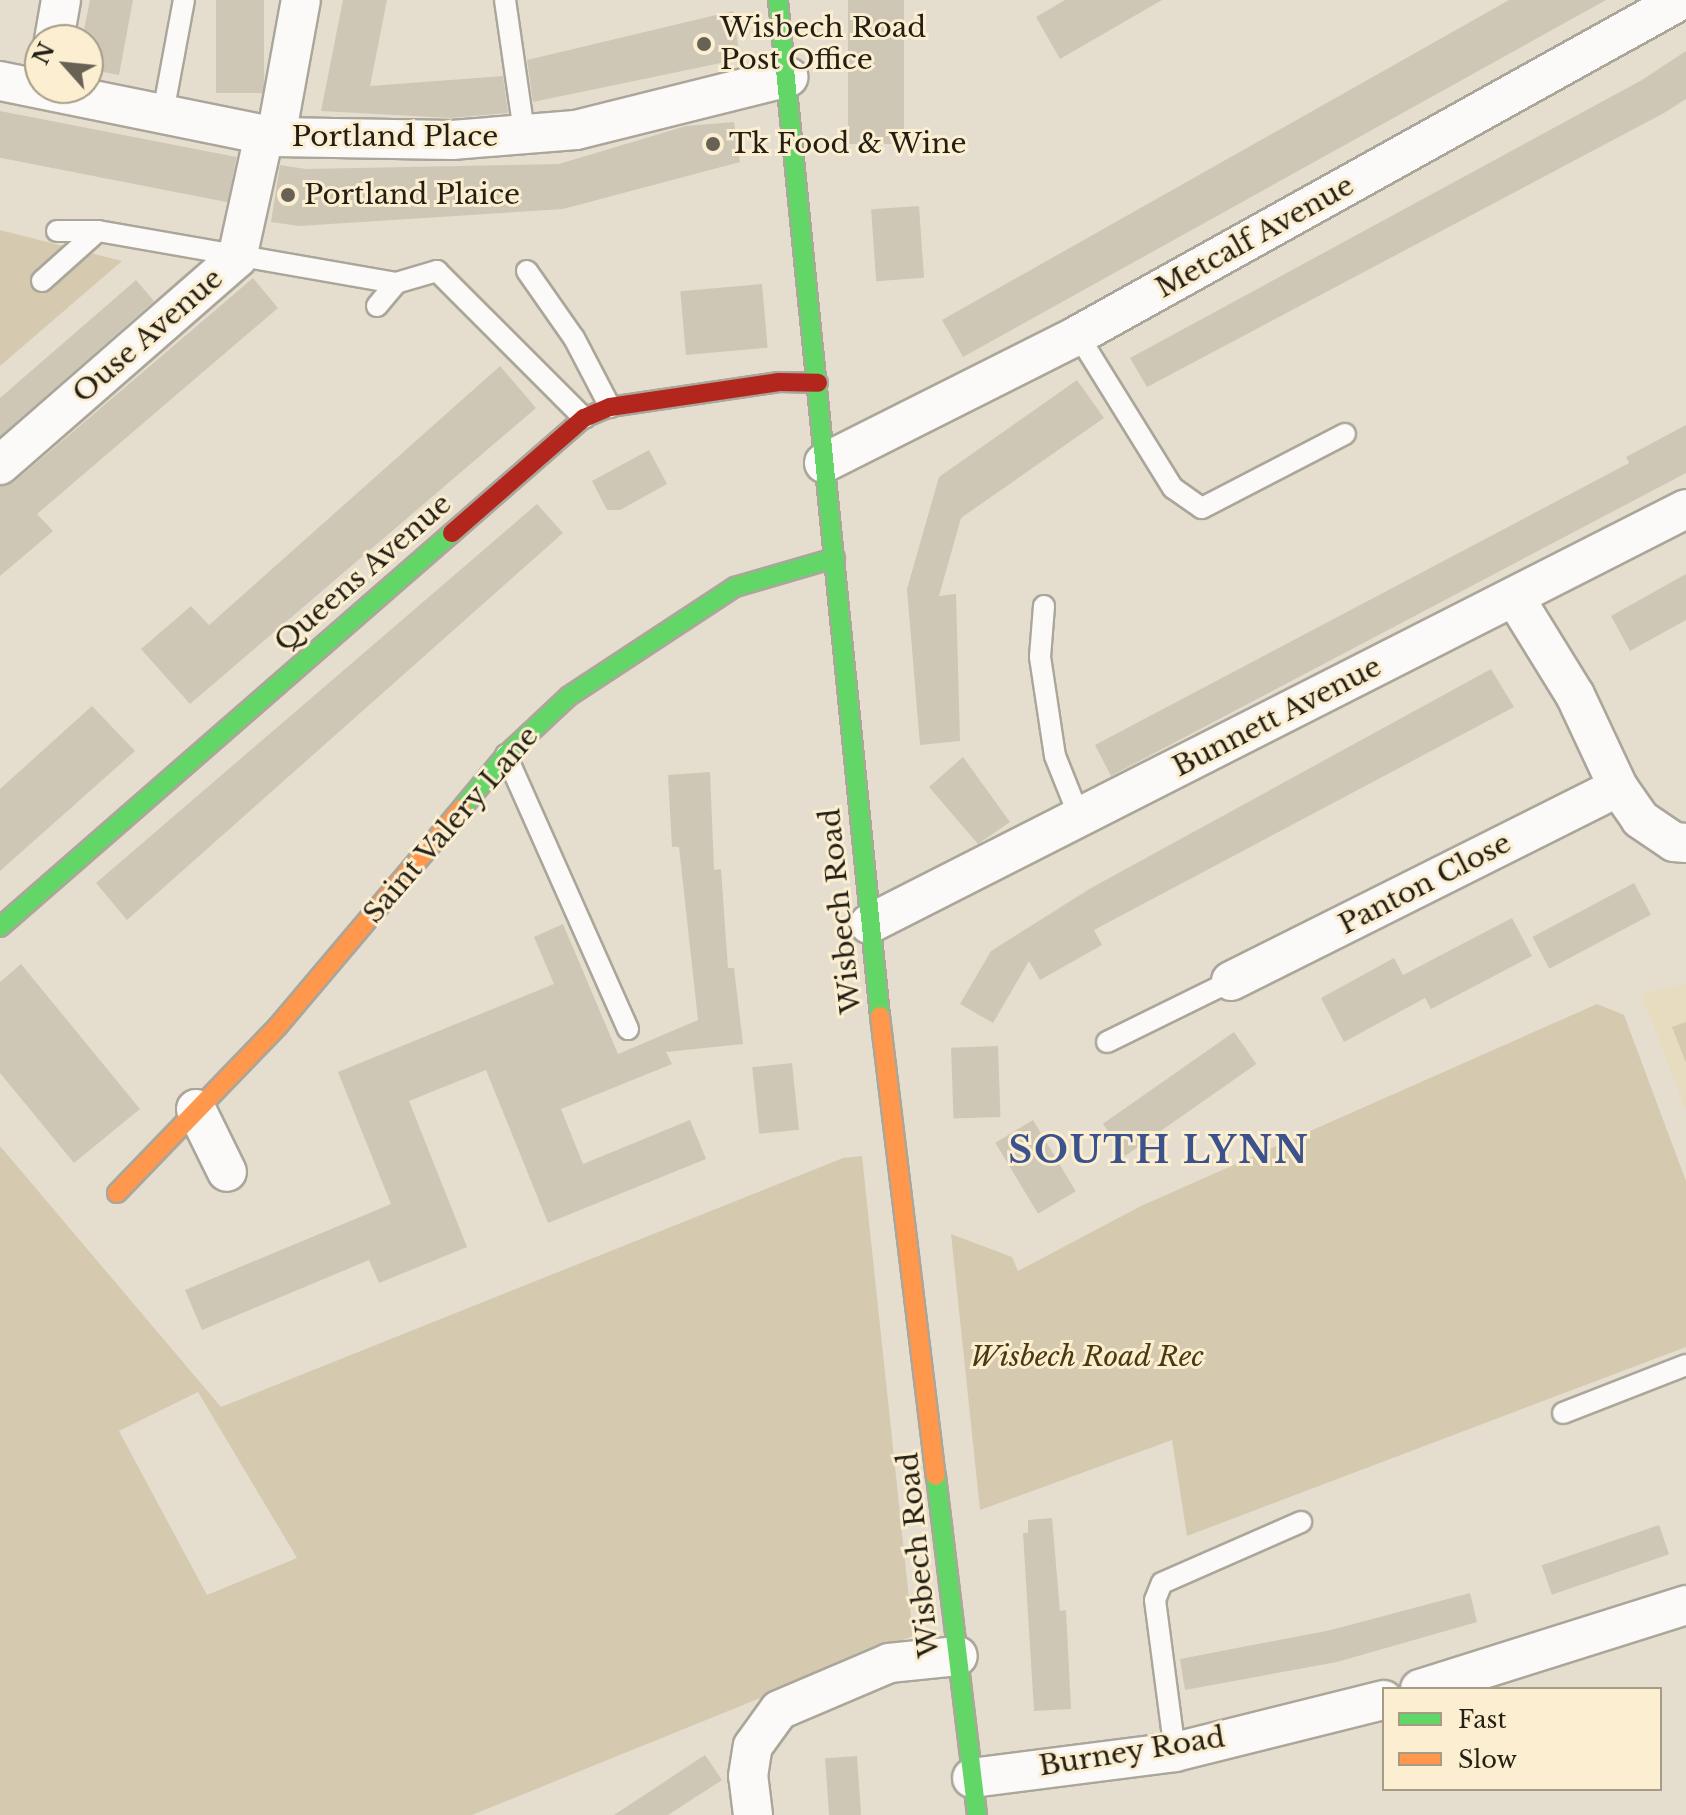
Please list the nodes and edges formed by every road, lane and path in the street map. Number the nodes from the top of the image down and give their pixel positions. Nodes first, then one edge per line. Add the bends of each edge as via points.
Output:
1 (61, 0) edge
2 (184, 0) edge
3 (301, 0) edge
4 (505, 0) edge
5 (778, 0) edge
6 (1681, 0) edge
7 (57, 24) edge
8 (788, 77) junction
9 (0, 81) edge
10 (24, 85) edge
11 (104, 101) edge
12 (163, 113) junction
13 (270, 136) junction
14 (525, 138) junction
15 (57, 231) dead end
16 (98, 231) junction
17 (237, 258) junction
18 (527, 271) dead end
19 (42, 281) dead end
20 (396, 283) junction
21 (377, 306) dead end
22 (1078, 335) junction
23 (818, 383) junction
24 (610, 407) junction
25 (584, 418) junction
26 (1345, 434) dead end
27 (824, 463) junction
28 (0, 465) edge
29 (1686, 509) edge
30 (835, 558) junction
31 (1515, 598) junction
32 (1044, 606) dead end
33 (506, 755) junction
34 (1618, 787) junction
35 (1079, 816) junction
36 (1686, 843) edge
37 (869, 924) junction
38 (0, 927) edge
39 (1231, 981) joint
40 (628, 1029) dead end
41 (1107, 1042) dead end
42 (196, 1109) junction
43 (227, 1172) dead end
44 (117, 1193) dead end
45 (1686, 1365) edge
46 (1563, 1413) dead end
47 (1301, 1522) dead end
48 (1686, 1605) edge
49 (958, 1656) junction
50 (1426, 1687) edge
51 (1382, 1700) edge
52 (1175, 1752) junction
53 (972, 1778) junction
54 (753, 1815) edge
55 (977, 1815) edge

1 - 7 street
2 - 12 lane
3 - 13 street, Ouse Avenue
4 - 14 lane
5 - 8 street, Wisbech Road
6 - 22 street, Metcalf Avenue
8 - 14 street, Portland Place
8 - 23 street, Wisbech Road
9 - 10 street, Portland Place
11 - 12 street, Portland Place
12 - 13 street, Portland Place
13 - 14 street, Portland Place
13 - 17 street, Ouse Avenue
15 - 16 lane
16 - 17 lane
16 - 19 lane
17 - 20 lane
17 - 28 street, Ouse Avenue
18 - 24 lane via 574,338
20 - 21 lane
20 - 25 lane via 437,271
22 - 26 lane via 1173,488 1202,508
22 - 27 street, Metcalf Avenue
23 - 24 street, Queens Avenue via 779,382
23 - 27 street, Wisbech Road
24 - 25 street, Queens Avenue
25 - 38 street, Queens Avenue
27 - 30 street, Wisbech Road
29 - 31 street, Bunnett Avenue
30 - 33 street, Saint Valery Lane via 735,587 569,696
30 - 37 street, Wisbech Road
31 - 34 street via 1575,695
31 - 35 street, Bunnett Avenue
32 - 35 lane via 1040,657 1055,756
33 - 40 lane
33 - 42 street, Saint Valery Lane via 278,1026
34 - 36 street via 1640,819 1674,842
34 - 39 street, Panton Close
35 - 37 street, Bunnett Avenue
37 - 49 street, Wisbech Road
39 - 41 lane
42 - 43 street
42 - 44 street, Saint Valery Lane
45 - 46 lane
47 - 52 lane via 1162,1583 1155,1600
48 - 50 street
49 - 53 street, Wisbech Road
49 - 54 street via 889,1663 779,1710 753,1746 748,1776
51 - 52 street, Burney Road
52 - 53 street, Burney Road
53 - 55 street, Wisbech Road

